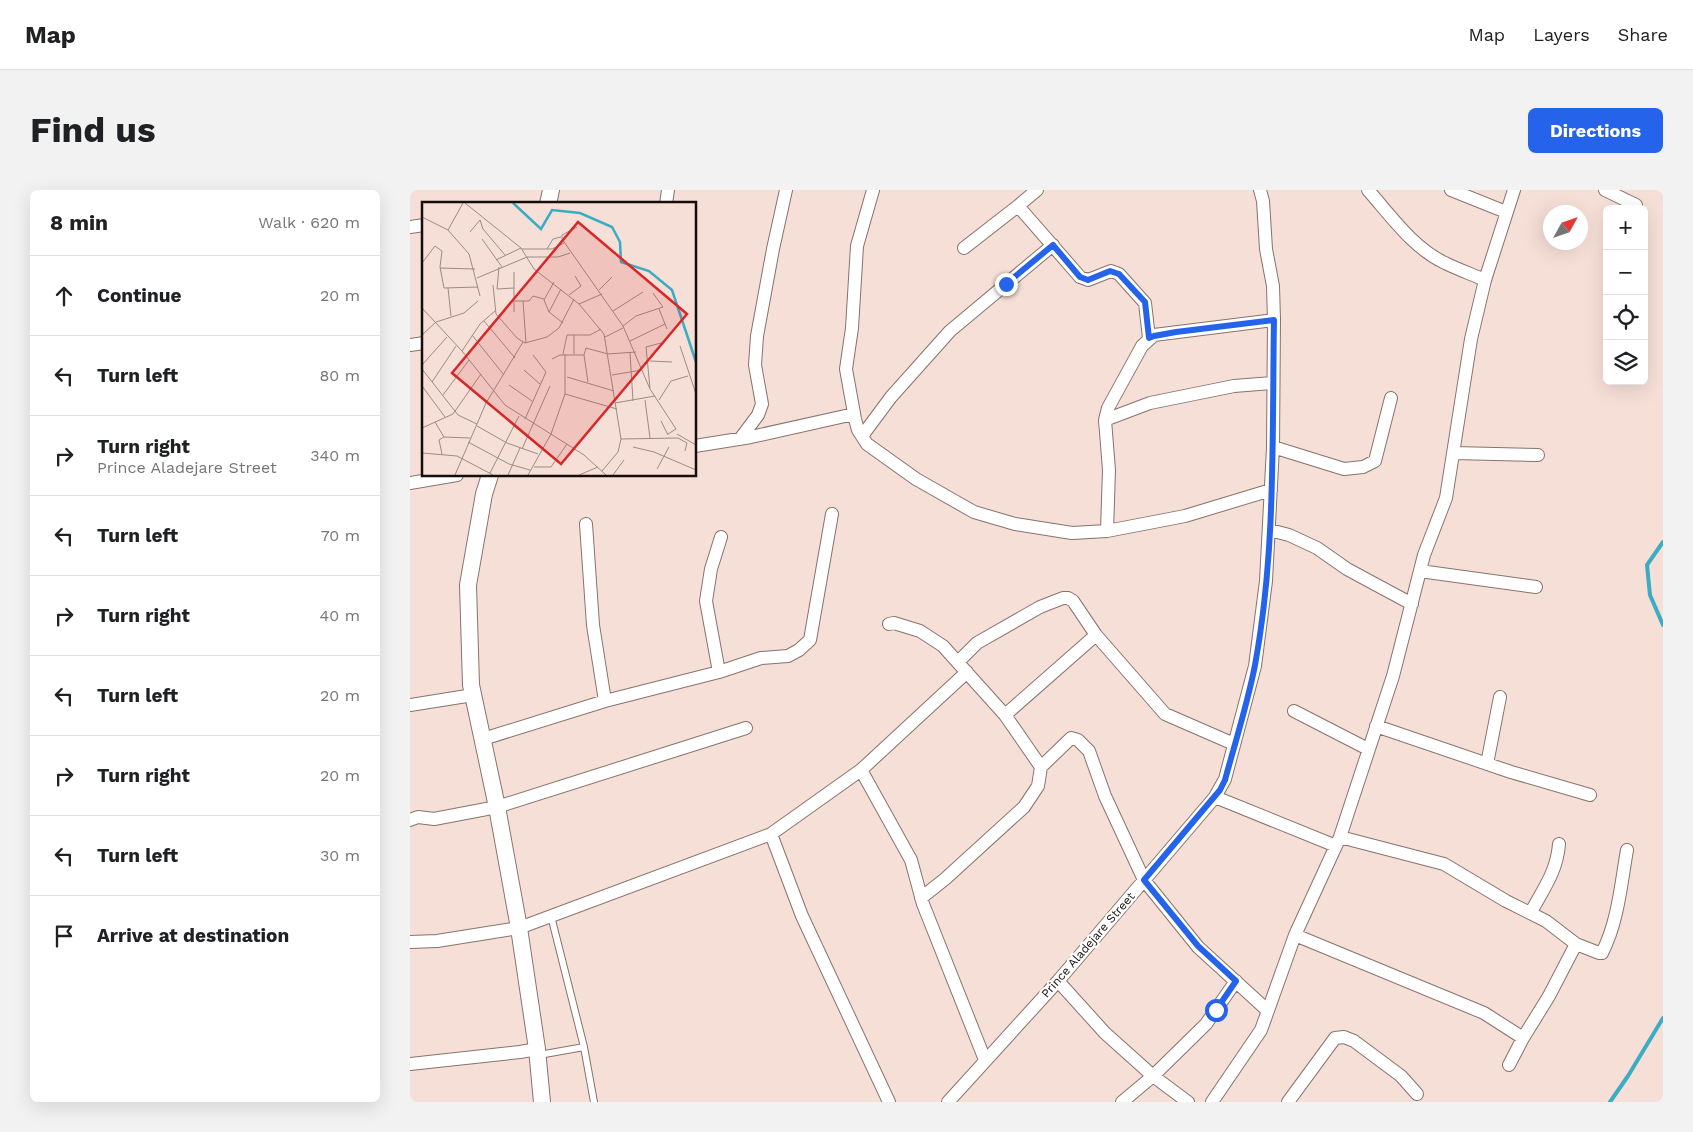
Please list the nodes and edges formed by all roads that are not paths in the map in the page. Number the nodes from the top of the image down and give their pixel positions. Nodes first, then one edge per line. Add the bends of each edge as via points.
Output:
1 (786, 190) edge
2 (873, 190) edge
3 (1037, 190) edge
4 (1260, 190) edge
5 (1368, 190) edge
6 (1451, 190) edge
7 (1514, 190) edge
8 (1605, 190) edge
9 (1636, 205) dead end
10 (1018, 206) junction
11 (1506, 212) junction
12 (1053, 245) junction
13 (964, 248) dead end
14 (1485, 280) junction
15 (1274, 320) junction
16 (1149, 338) junction
17 (1273, 383) junction
18 (1391, 398) dead end
19 (854, 414) junction
20 (1105, 420) junction
21 (862, 436) junction
22 (740, 439) junction
23 (696, 446) edge
24 (1273, 447) junction
25 (1454, 453) junction
26 (1538, 455) dead end
27 (451, 476) edge
28 (490, 476) edge
29 (410, 483) edge
30 (1271, 490) junction
31 (832, 514) dead end
32 (586, 524) dead end
33 (1270, 530) junction
34 (1107, 531) junction
35 (722, 537) dead end
36 (1420, 571) junction
37 (1536, 586) dead end
38 (1412, 604) junction
39 (889, 624) dead end
40 (1096, 636) junction
41 (962, 667) junction
42 (719, 672) junction
43 (473, 695) junction
44 (1500, 697) dead end
45 (605, 701) junction
46 (410, 705) edge
47 (1294, 711) dead end
48 (1005, 715) junction
49 (1376, 726) junction
50 (746, 728) dead end
51 (483, 739) junction
52 (1234, 744) junction
53 (1368, 749) junction
54 (1487, 764) junction
55 (1042, 766) junction
56 (862, 770) junction
57 (1590, 795) dead end
58 (1215, 797) junction
59 (497, 807) junction
60 (410, 820) edge
61 (771, 834) junction
62 (1338, 841) junction
63 (1559, 844) dead end
64 (1628, 850) dead end
65 (1144, 880) junction
66 (921, 898) junction
67 (1531, 912) junction
68 (551, 916) junction
69 (518, 928) junction
70 (1295, 935) junction
71 (410, 942) edge
72 (1576, 944) junction
73 (1236, 981) junction
74 (1058, 982) junction
75 (1267, 1010) junction
76 (1523, 1038) junction
77 (584, 1047) junction
78 (537, 1052) junction
79 (986, 1060) junction
80 (410, 1064) edge
81 (1509, 1065) dead end
82 (1153, 1076) junction
83 (1417, 1094) dead end
84 (542, 1102) edge
85 (594, 1102) edge
86 (889, 1102) edge
87 (948, 1102) edge
88 (1122, 1102) edge
89 (1188, 1102) edge
90 (1212, 1102) edge
91 (1288, 1102) edge

1 - 22 street via 757,336 755,365 762,404
2 - 19 street via 856,246 852,328 846,369
3 - 10 street
4 - 15 street, Prince Aladejare Street via 1273,286
5 - 14 street via 1409,236 1429,253
6 - 11 street
7 - 11 street
8 - 9 street
10 - 12 street
10 - 13 street
11 - 14 street
12 - 16 street via 1080,277 1088,280 1110,271 1119,274 1145,302
12 - 21 street via 950,331 891,397
14 - 25 street via 1471,339
15 - 16 street
15 - 17 street, Prince Aladejare Street
16 - 20 street via 1108,408
17 - 20 street via 1234,386 1150,403
17 - 24 street, Prince Aladejare Street
18 - 24 street via 1375,461 1364,467 1344,469
19 - 21 street
19 - 22 street
20 - 34 street via 1109,470
21 - 34 street via 866,444 916,479 974,512 1015,524 1072,533
22 - 23 street
24 - 30 street, Prince Aladejare Street
25 - 26 street
25 - 36 street via 1446,498
27 - 29 street
28 - 43 street via 468,585
30 - 33 street, Prince Aladejare Street
30 - 34 street via 1185,516
31 - 42 street via 810,640 788,656 761,658
32 - 45 street via 593,625
33 - 38 street via 1317,548 1347,569
33 - 52 street, Prince Aladejare Street via 1255,666
35 - 42 street via 711,569 706,601
36 - 37 street
36 - 38 street
38 - 49 street
39 - 41 street via 920,631 943,646
40 - 41 street via 1073,602 1063,598 1040,607 977,643
40 - 48 street
40 - 52 street via 1165,714
41 - 48 street
41 - 56 street
42 - 45 street
43 - 46 street
43 - 51 street
44 - 54 street
45 - 51 street
47 - 53 street
48 - 55 street
49 - 53 street
49 - 54 street
50 - 59 street
51 - 59 street
52 - 58 street, Prince Aladejare Street via 1225,780
53 - 62 street
54 - 57 street
55 - 65 street via 1071,738 1082,743 1089,751 1105,796
55 - 66 street via 1038,786 1024,807
56 - 61 street
56 - 66 street via 911,860
58 - 62 street
58 - 65 street, Prince Aladejare Street
59 - 60 street via 434,819 418,817
59 - 69 street
61 - 68 street
61 - 86 street via 802,916
62 - 67 street via 1444,864
62 - 70 street
63 - 67 street via 1554,871
64 - 72 street via 1614,920 1603,950 1599,953
65 - 73 street via 1198,946
65 - 74 street, Prince Aladejare Street
66 - 79 street
67 - 72 street
68 - 69 street
68 - 77 lane
69 - 71 street via 438,941
69 - 78 street
70 - 75 street
70 - 76 street via 1484,1014
72 - 76 street
73 - 75 street
73 - 82 street via 1206,1024
74 - 79 street, Prince Aladejare Street
74 - 82 street via 1105,1033
75 - 90 street via 1257,1037
76 - 81 street
77 - 78 lane
77 - 85 lane
78 - 80 street
78 - 84 street
79 - 87 street, Prince Aladejare Street
82 - 88 street
82 - 89 street
83 - 91 street via 1386,1064 1344,1037 1334,1038

